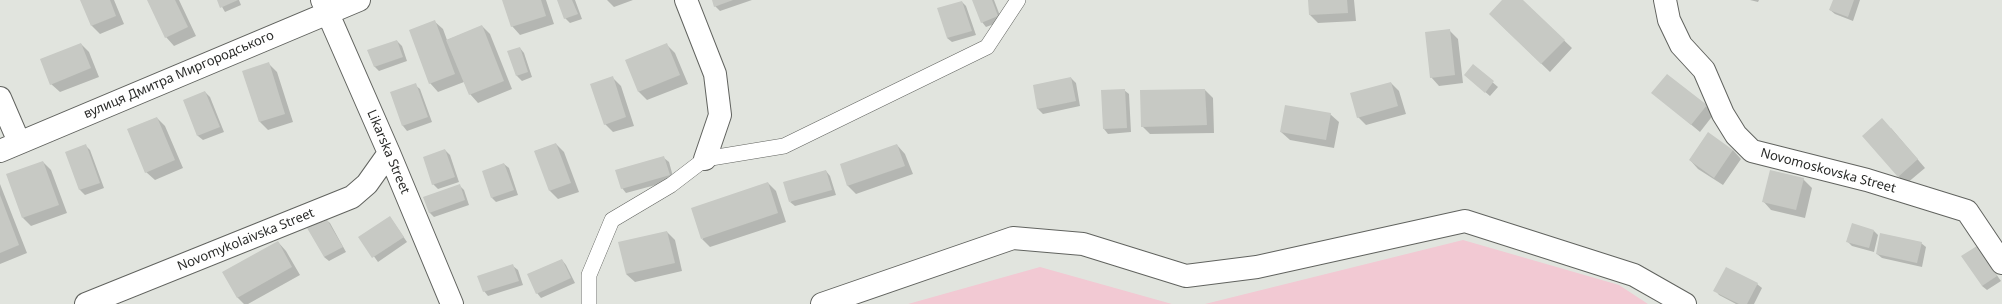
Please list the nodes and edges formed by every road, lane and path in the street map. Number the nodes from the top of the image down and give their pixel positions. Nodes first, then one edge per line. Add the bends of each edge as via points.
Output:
1 (359, 0) edge
2 (686, 0) edge
3 (1018, 0) edge
4 (1666, 0) edge
5 (325, 7) edge
6 (0, 98) edge
7 (19, 142) junction
8 (0, 151) edge
9 (389, 153) junction
10 (705, 159) junction
11 (2002, 263) edge
12 (86, 304) edge
13 (452, 304) edge
14 (589, 304) edge
15 (822, 304) edge
16 (1685, 304) edge

1 - 5 street, вулиця Дмитра Миргородського
2 - 10 street via 716,74 720,115
3 - 10 lane via 987,47 784,146
4 - 11 street, Novomoskovska Street via 1669,20 1680,44 1704,70 1723,114 1736,135 1752,151 1867,180 1967,211
5 - 7 street, вулиця Дмитра Миргородського
5 - 9 street, Likarska Street
6 - 7 street
7 - 8 street, вулиця Дмитра Миргородського
9 - 12 street, Novomykolaivska Street via 367,184 352,197
9 - 13 street, Likarska Street
10 - 14 lane via 671,185 612,220 589,275
15 - 16 street via 1012,238 1083,244 1186,276 1257,268 1465,222 1634,274

